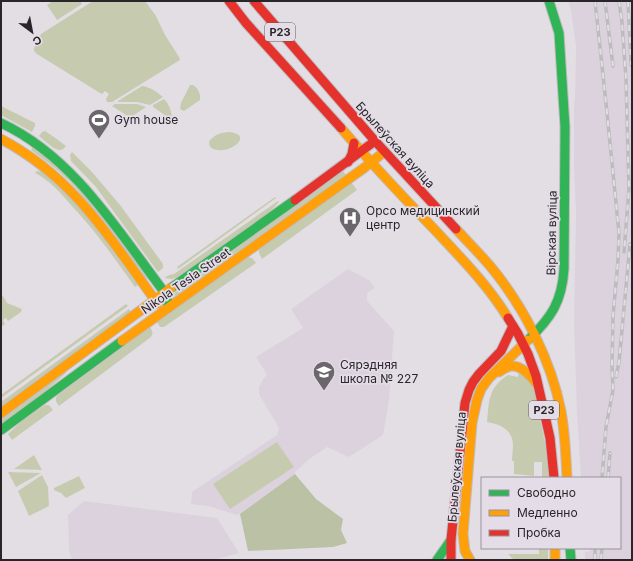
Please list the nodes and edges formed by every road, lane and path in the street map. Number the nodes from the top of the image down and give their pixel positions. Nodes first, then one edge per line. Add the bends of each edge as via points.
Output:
1 (229, 1) edge
2 (254, 1) edge
3 (549, 1) edge
4 (300, 69) junction
5 (1, 123) edge
6 (1, 139) edge
7 (375, 141) junction
8 (354, 143) junction
9 (362, 152) junction
10 (384, 152) junction
11 (348, 162) junction
12 (367, 165) junction
13 (165, 293) junction
14 (156, 300) junction
15 (168, 308) junction
16 (513, 326) junction
17 (534, 334) junction
18 (524, 345) junction
19 (485, 383) junction
20 (538, 385) junction
21 (1, 413) edge
22 (1, 430) edge
23 (554, 477) edge
24 (567, 477) edge
25 (451, 540) junction
26 (555, 549) edge
27 (570, 549) edge
28 (437, 560) edge
29 (450, 560) edge
30 (470, 560) edge
31 (555, 560) edge
32 (571, 560) edge

1 - 4 main road, Брылеўская вуліца / Р23 via 242,19
2 - 4 main road, Брылеўская вуліца / Р23
3 - 17 main road, Вірская вуліца via 559,33 565,126 564,270 558,299 544,323
4 - 7 main road, Брылеўская вуліца / Р23
4 - 8 main road, Брылеўская вуліца / Р23
5 - 13 main road via 37,144 81,184 113,222
6 - 14 main road via 49,170 75,195
7 - 9 main road, Nikola Tesla Street
7 - 10 main road, Брылеўская вуліца / Р23
8 - 9 main road, Брылеўская вуліца / Р23
8 - 11 main road
9 - 11 main road, Nikola Tesla Street
9 - 12 main road, Брылеўская вуліца / Р23
10 - 12 main road, Nikola Tesla Street
10 - 17 main road, Брылеўская вуліца / Р23 via 491,267 507,288
11 - 13 main road, Nikola Tesla Street
12 - 15 main road, Nikola Tesla Street
12 - 16 main road, Брылеўская вуліца / Р23 via 381,173 472,270 498,302
13 - 14 main road, Nikola Tesla Street
13 - 15 main road
14 - 15 main road via 160,306
14 - 21 main road, Nikola Tesla Street
15 - 22 main road, Nikola Tesla Street
16 - 18 main road, Брылеўская вуліца / Р23
16 - 25 main road, Брылеўская вуліца via 498,355 476,377 467,396 463,411
17 - 18 main road, Брылеўская вуліца
17 - 24 main road, Р23 via 547,364 559,403
18 - 19 main road, Брылеўская вуліца
18 - 20 main road, Р23
19 - 20 main road via 511,366 525,371
19 - 30 main road, Брылеўская вуліца via 476,400 472,423 463,534 464,548
20 - 23 main road, Р23 via 545,413
25 - 28 main road, Брылеўская вуліца
25 - 29 main road, Брылеўская вуліца
26 - 31 main road
27 - 32 main road

